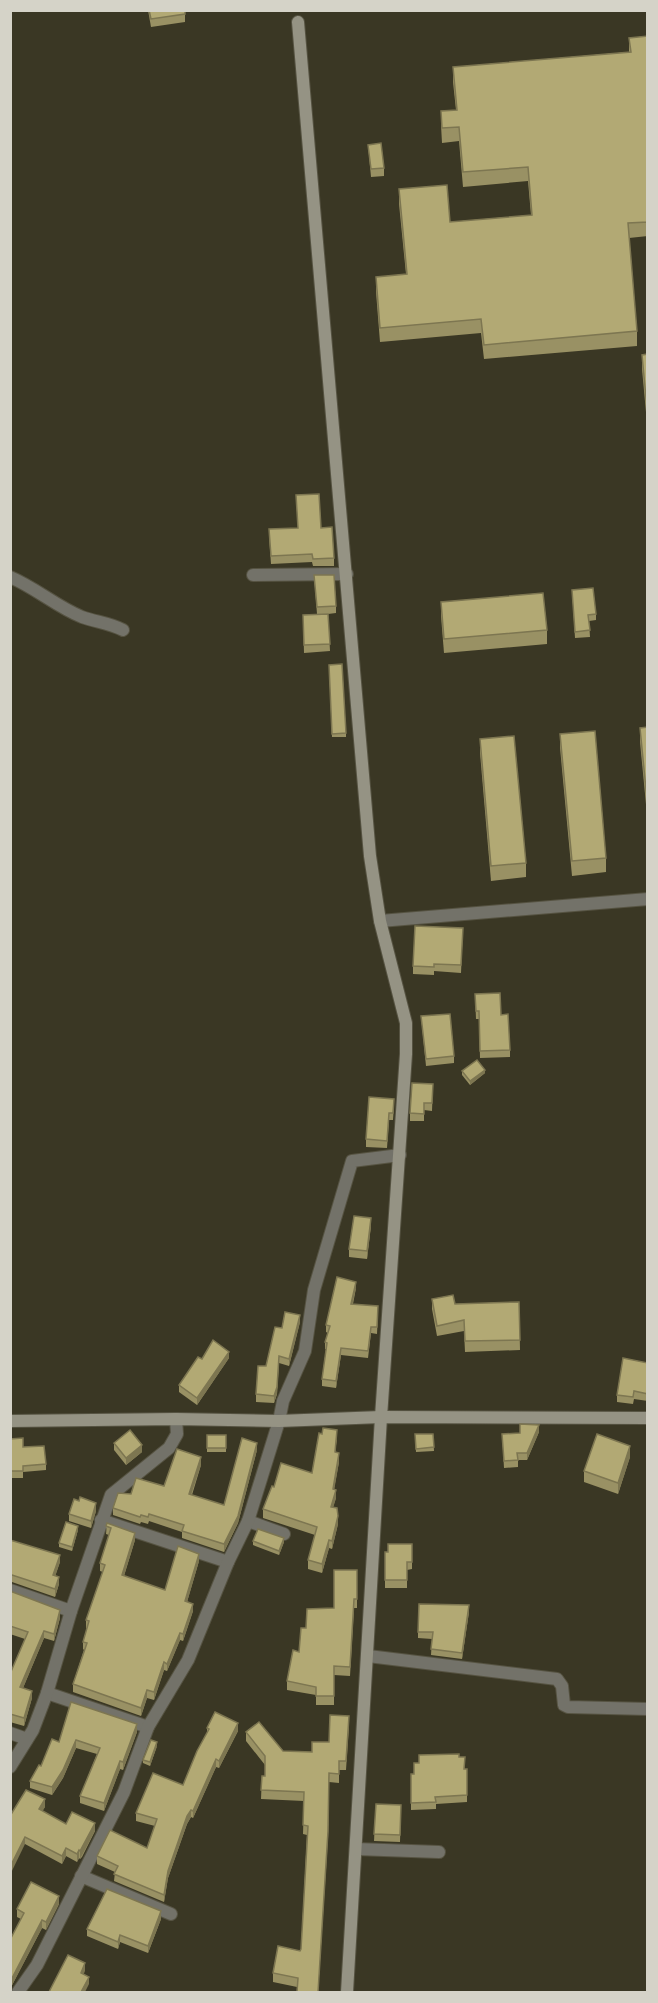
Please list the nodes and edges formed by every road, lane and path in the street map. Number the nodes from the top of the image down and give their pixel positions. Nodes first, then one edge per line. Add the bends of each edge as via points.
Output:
1 (298, 16) edge
2 (347, 574) junction
3 (253, 575) dead end
4 (10, 577) edge
5 (123, 630) dead end
6 (648, 899) edge
7 (380, 921) junction
8 (400, 1155) junction
9 (381, 1417) junction
10 (648, 1418) edge
11 (176, 1419) junction
12 (10, 1421) edge
13 (279, 1421) junction
14 (101, 1520) junction
15 (248, 1521) junction
16 (284, 1534) dead end
17 (228, 1562) junction
18 (10, 1590) edge
19 (71, 1611) junction
20 (368, 1656) junction
21 (47, 1693) junction
22 (648, 1709) edge
23 (148, 1727) junction
24 (10, 1733) edge
25 (27, 1739) junction
26 (10, 1767) edge
27 (356, 1850) junction
28 (439, 1852) dead end
29 (81, 1876) junction
30 (171, 1914) dead end
31 (18, 1992) edge
32 (347, 1992) edge

1 - 2 street
2 - 3 street
2 - 7 street via 370,856
4 - 5 street via 81,617
6 - 7 street
7 - 8 street via 406,1023
8 - 9 street
8 - 13 street via 352,1161 314,1290 305,1352
9 - 10 street
9 - 13 street
9 - 20 street
11 - 12 street
11 - 13 street
11 - 14 street via 177,1434 169,1448 111,1494
13 - 15 street
14 - 17 street
14 - 19 street
15 - 16 street
15 - 17 street
17 - 23 street via 188,1660
18 - 19 street
19 - 21 street
20 - 22 street via 557,1679 568,1707
20 - 27 street
21 - 23 street
21 - 25 street
23 - 29 street via 124,1792
24 - 25 street
25 - 26 street
27 - 28 street
27 - 32 street
29 - 30 street
29 - 31 street via 37,1965

